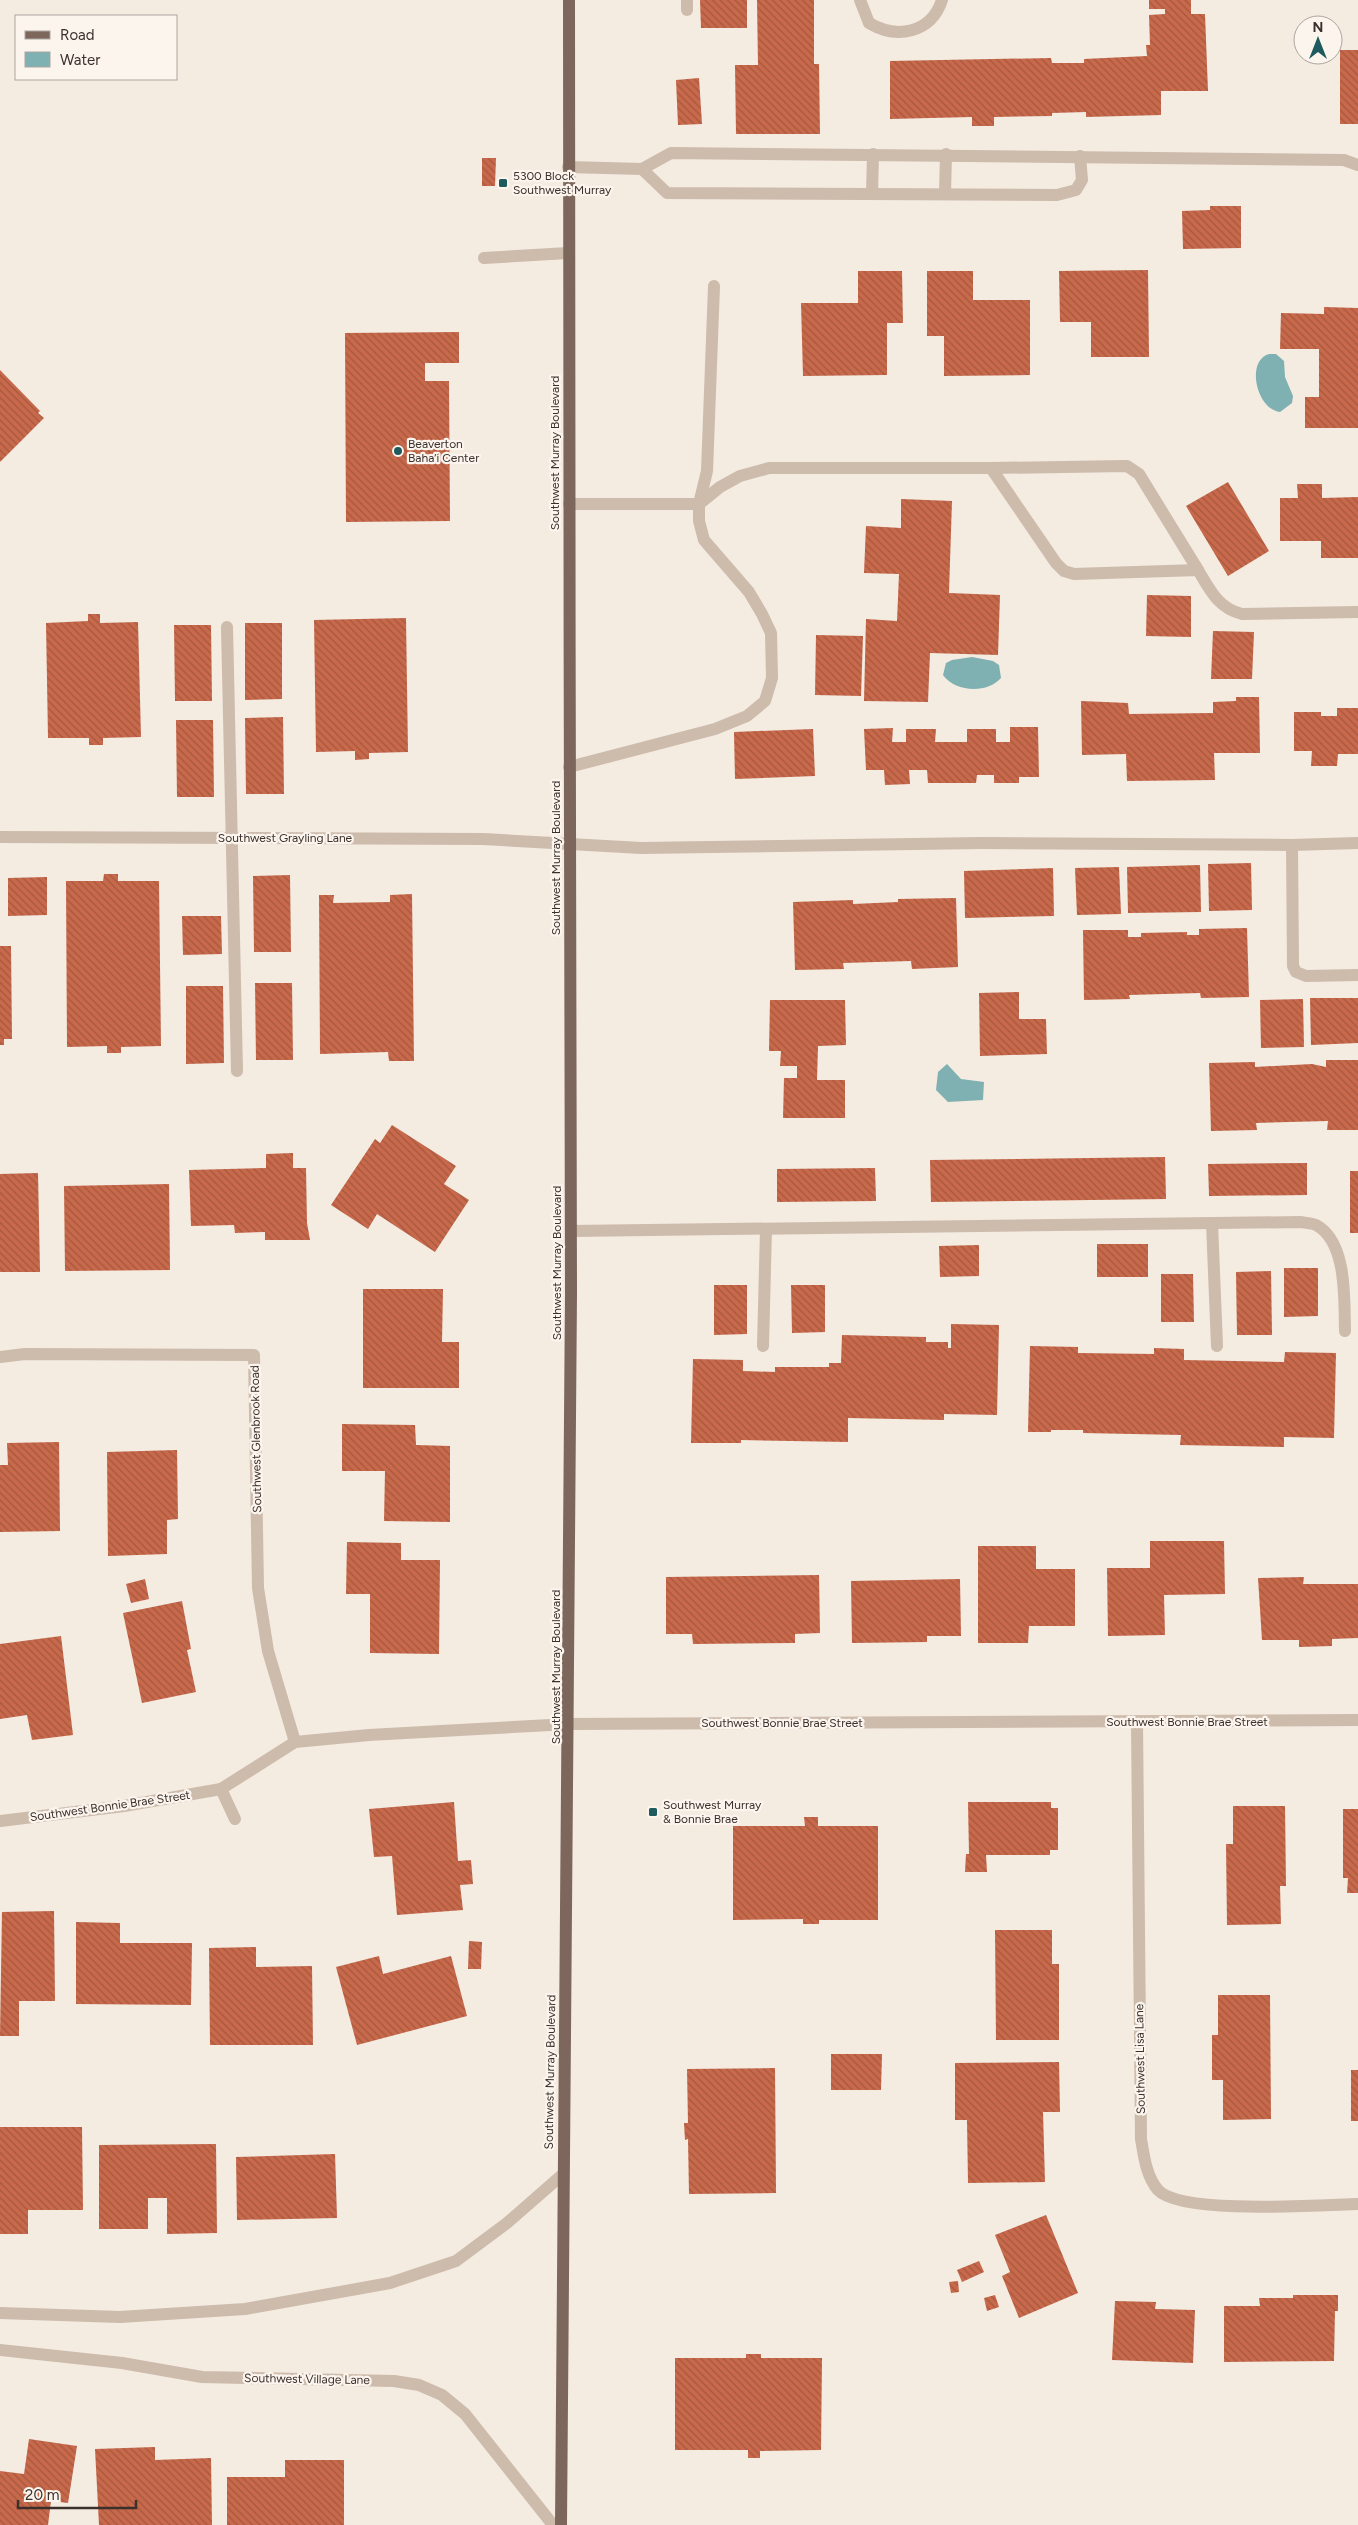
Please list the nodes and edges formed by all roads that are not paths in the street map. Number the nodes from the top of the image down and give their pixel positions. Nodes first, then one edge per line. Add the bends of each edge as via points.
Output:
1 (569, 0) edge
2 (860, 0) edge
3 (942, 0) edge
4 (873, 154) junction
5 (946, 154) junction
6 (1080, 156) junction
7 (1358, 165) edge
8 (568, 167) junction
9 (642, 169) junction
10 (872, 194) junction
11 (945, 194) junction
12 (568, 253) junction
13 (484, 258) dead end
14 (714, 286) dead end
15 (991, 468) junction
16 (569, 504) junction
17 (699, 504) junction
18 (1198, 570) junction
19 (1358, 612) edge
20 (227, 627) dead end
21 (569, 767) junction
22 (0, 837) edge
23 (231, 838) junction
24 (1358, 843) edge
25 (569, 844) junction
26 (1292, 845) junction
27 (1358, 975) edge
28 (237, 1071) dead end
29 (1212, 1223) junction
30 (766, 1229) junction
31 (571, 1231) junction
32 (1345, 1332) dead end
33 (763, 1346) dead end
34 (1217, 1346) dead end
35 (0, 1357) edge
36 (1358, 1720) edge
37 (1137, 1722) junction
38 (569, 1724) junction
39 (295, 1742) junction
40 (221, 1789) junction
41 (235, 1818) dead end
42 (0, 1821) edge
43 (562, 2175) junction
44 (1358, 2204) edge
45 (0, 2313) edge
46 (0, 2350) edge
47 (553, 2525) edge
48 (561, 2525) edge

1 - 8 main road, Southwest Murray Boulevard
2 - 3 street via 868,23 894,33 908,32 931,18
4 - 5 street
4 - 9 street via 671,153
4 - 10 street
5 - 6 street
5 - 11 street
6 - 7 street via 1344,160
6 - 11 street via 1082,180 1076,190 1057,195
8 - 9 street
8 - 12 main road, Southwest Murray Boulevard
9 - 10 street via 667,193
10 - 11 street
12 - 13 street
12 - 16 main road, Southwest Murray Boulevard
14 - 17 street via 708,471
15 - 17 street via 769,468 740,476
15 - 18 street via 1064,571 1074,574
15 - 18 street via 1128,466 1139,474
16 - 17 street
16 - 21 main road, Southwest Murray Boulevard
17 - 21 street via 704,540 749,592 771,633 772,678 765,701 747,716 715,729
18 - 19 street via 1217,600 1234,612
20 - 23 street
21 - 25 main road, Southwest Murray Boulevard
22 - 23 street, Southwest Grayling Lane
23 - 25 street, Southwest Grayling Lane via 483,838
23 - 28 street
24 - 26 street, Southwest Grayling Lane
25 - 26 street, Southwest Grayling Lane via 641,848 981,843
25 - 31 main road, Southwest Murray Boulevard
26 - 27 street via 1293,966 1296,972 1306,976
29 - 30 street
29 - 32 street via 1301,1222 1317,1226 1330,1239 1342,1263
29 - 34 street
30 - 31 street
30 - 33 street
31 - 38 main road, Southwest Murray Boulevard
35 - 39 street, Southwest Glenbrook Road via 25,1354 254,1356 258,1588 268,1651
36 - 37 street, Southwest Bonnie Brae Street
37 - 38 street, Southwest Bonnie Brae Street
37 - 44 street, Southwest Lisa Lane via 1141,2139 1152,2180 1158,2190 1186,2203
38 - 39 street, Southwest Bonnie Brae Street
38 - 43 main road, Southwest Murray Boulevard
39 - 40 street, Southwest Bonnie Brae Street
40 - 41 street
40 - 42 street, Southwest Bonnie Brae Street via 124,1806
43 - 45 street via 507,2223 456,2261 390,2284 246,2309 120,2317
43 - 48 main road, Southwest Murray Boulevard
46 - 47 street, Southwest Village Lane via 202,2377 394,2381 419,2385 442,2395 466,2414

